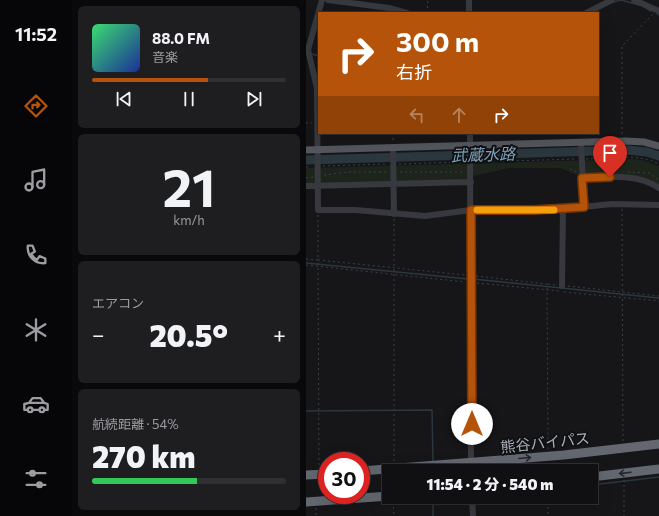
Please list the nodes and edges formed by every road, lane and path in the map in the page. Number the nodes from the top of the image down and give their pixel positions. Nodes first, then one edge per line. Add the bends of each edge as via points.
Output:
1 (322, 0) edge
2 (328, 0) edge
3 (428, 0) edge
4 (470, 0) edge
5 (612, 0) edge
6 (634, 0) edge
7 (354, 2) edge
8 (657, 10) edge
9 (318, 12) edge
10 (403, 12) edge
11 (427, 12) edge
12 (469, 12) edge
13 (588, 12) edge
14 (318, 13) edge
15 (307, 50) edge
16 (393, 134) edge
17 (470, 134) edge
18 (622, 141) junction
19 (582, 144) junction
20 (659, 146) edge
21 (470, 148) junction
22 (306, 150) edge
23 (393, 150) junction
24 (317, 152) junction
25 (581, 158) junction
26 (470, 161) junction
27 (394, 163) junction
28 (659, 164) edge
29 (318, 165) junction
30 (306, 166) edge
31 (582, 178) junction
32 (471, 182) junction
33 (394, 183) junction
34 (306, 186) edge
35 (318, 186) junction
36 (659, 188) edge
37 (622, 205) junction
38 (659, 205) edge
39 (584, 207) junction
40 (563, 209) junction
41 (318, 210) junction
42 (471, 210) junction
43 (394, 214) junction
44 (306, 259) edge
45 (318, 260) junction
46 (306, 265) edge
47 (318, 266) junction
48 (394, 269) junction
49 (394, 273) junction
50 (471, 279) junction
51 (547, 284) junction
52 (562, 286) junction
53 (547, 290) junction
54 (623, 292) junction
55 (659, 296) edge
56 (623, 298) junction
57 (659, 301) edge
58 (623, 436) dead end
59 (659, 444) edge
60 (548, 450) dead end
61 (323, 452) edge
62 (394, 464) edge
63 (471, 464) edge
64 (496, 464) edge
65 (659, 469) edge
66 (382, 470) edge
67 (370, 471) edge
68 (318, 472) edge
69 (624, 474) junction
70 (306, 476) edge
71 (598, 476) edge
72 (382, 497) edge
73 (306, 502) edge
74 (393, 504) edge
75 (472, 504) edge
76 (548, 504) edge
77 (394, 516) edge
78 (473, 516) edge
79 (548, 516) edge
80 (624, 516) edge

1 - 9 street
2 - 7 street
3 - 11 path
4 - 12 street
5 - 13 street
6 - 8 street
7 - 10 street
8 - 18 path via 622,46
14 - 15 street
15 - 24 street via 317,88
16 - 23 path
17 - 21 street
18 - 19 main road
18 - 20 main road
19 - 21 main road
19 - 25 street
21 - 23 main road
21 - 26 street
22 - 24 main road
23 - 24 main road
23 - 27 street
24 - 29 street
25 - 26 path
25 - 28 path via 633,157
25 - 31 street
26 - 27 path
26 - 32 street
27 - 29 path
27 - 33 street
29 - 30 path
29 - 35 street
31 - 36 street via 624,177 650,182
31 - 39 street
32 - 33 street
32 - 42 street
33 - 35 street
33 - 43 street
34 - 35 street
35 - 41 street
37 - 38 street
37 - 39 street
37 - 54 path
39 - 40 street
40 - 42 street
40 - 52 street
41 - 43 street
41 - 45 path
42 - 43 street via 425,216
42 - 50 street
43 - 48 path
44 - 45 path
45 - 47 path
45 - 48 path
46 - 47 path
47 - 49 path
47 - 61 path
48 - 49 path
48 - 50 path
49 - 50 path
49 - 62 path
50 - 51 path
50 - 53 path
50 - 63 street
51 - 52 path
51 - 53 path
52 - 54 path
53 - 56 path
53 - 60 path
54 - 55 path
54 - 56 path
56 - 57 path
56 - 58 path
64 -> 59 highway, 熊谷バイパス
65 -> 69 highway
66 - 67 highway, 熊谷バイパス
68 - 70 highway
69 - 71 highway
69 - 80 path
72 - 73 highway
74 - 77 path
75 - 78 street
76 - 79 path

